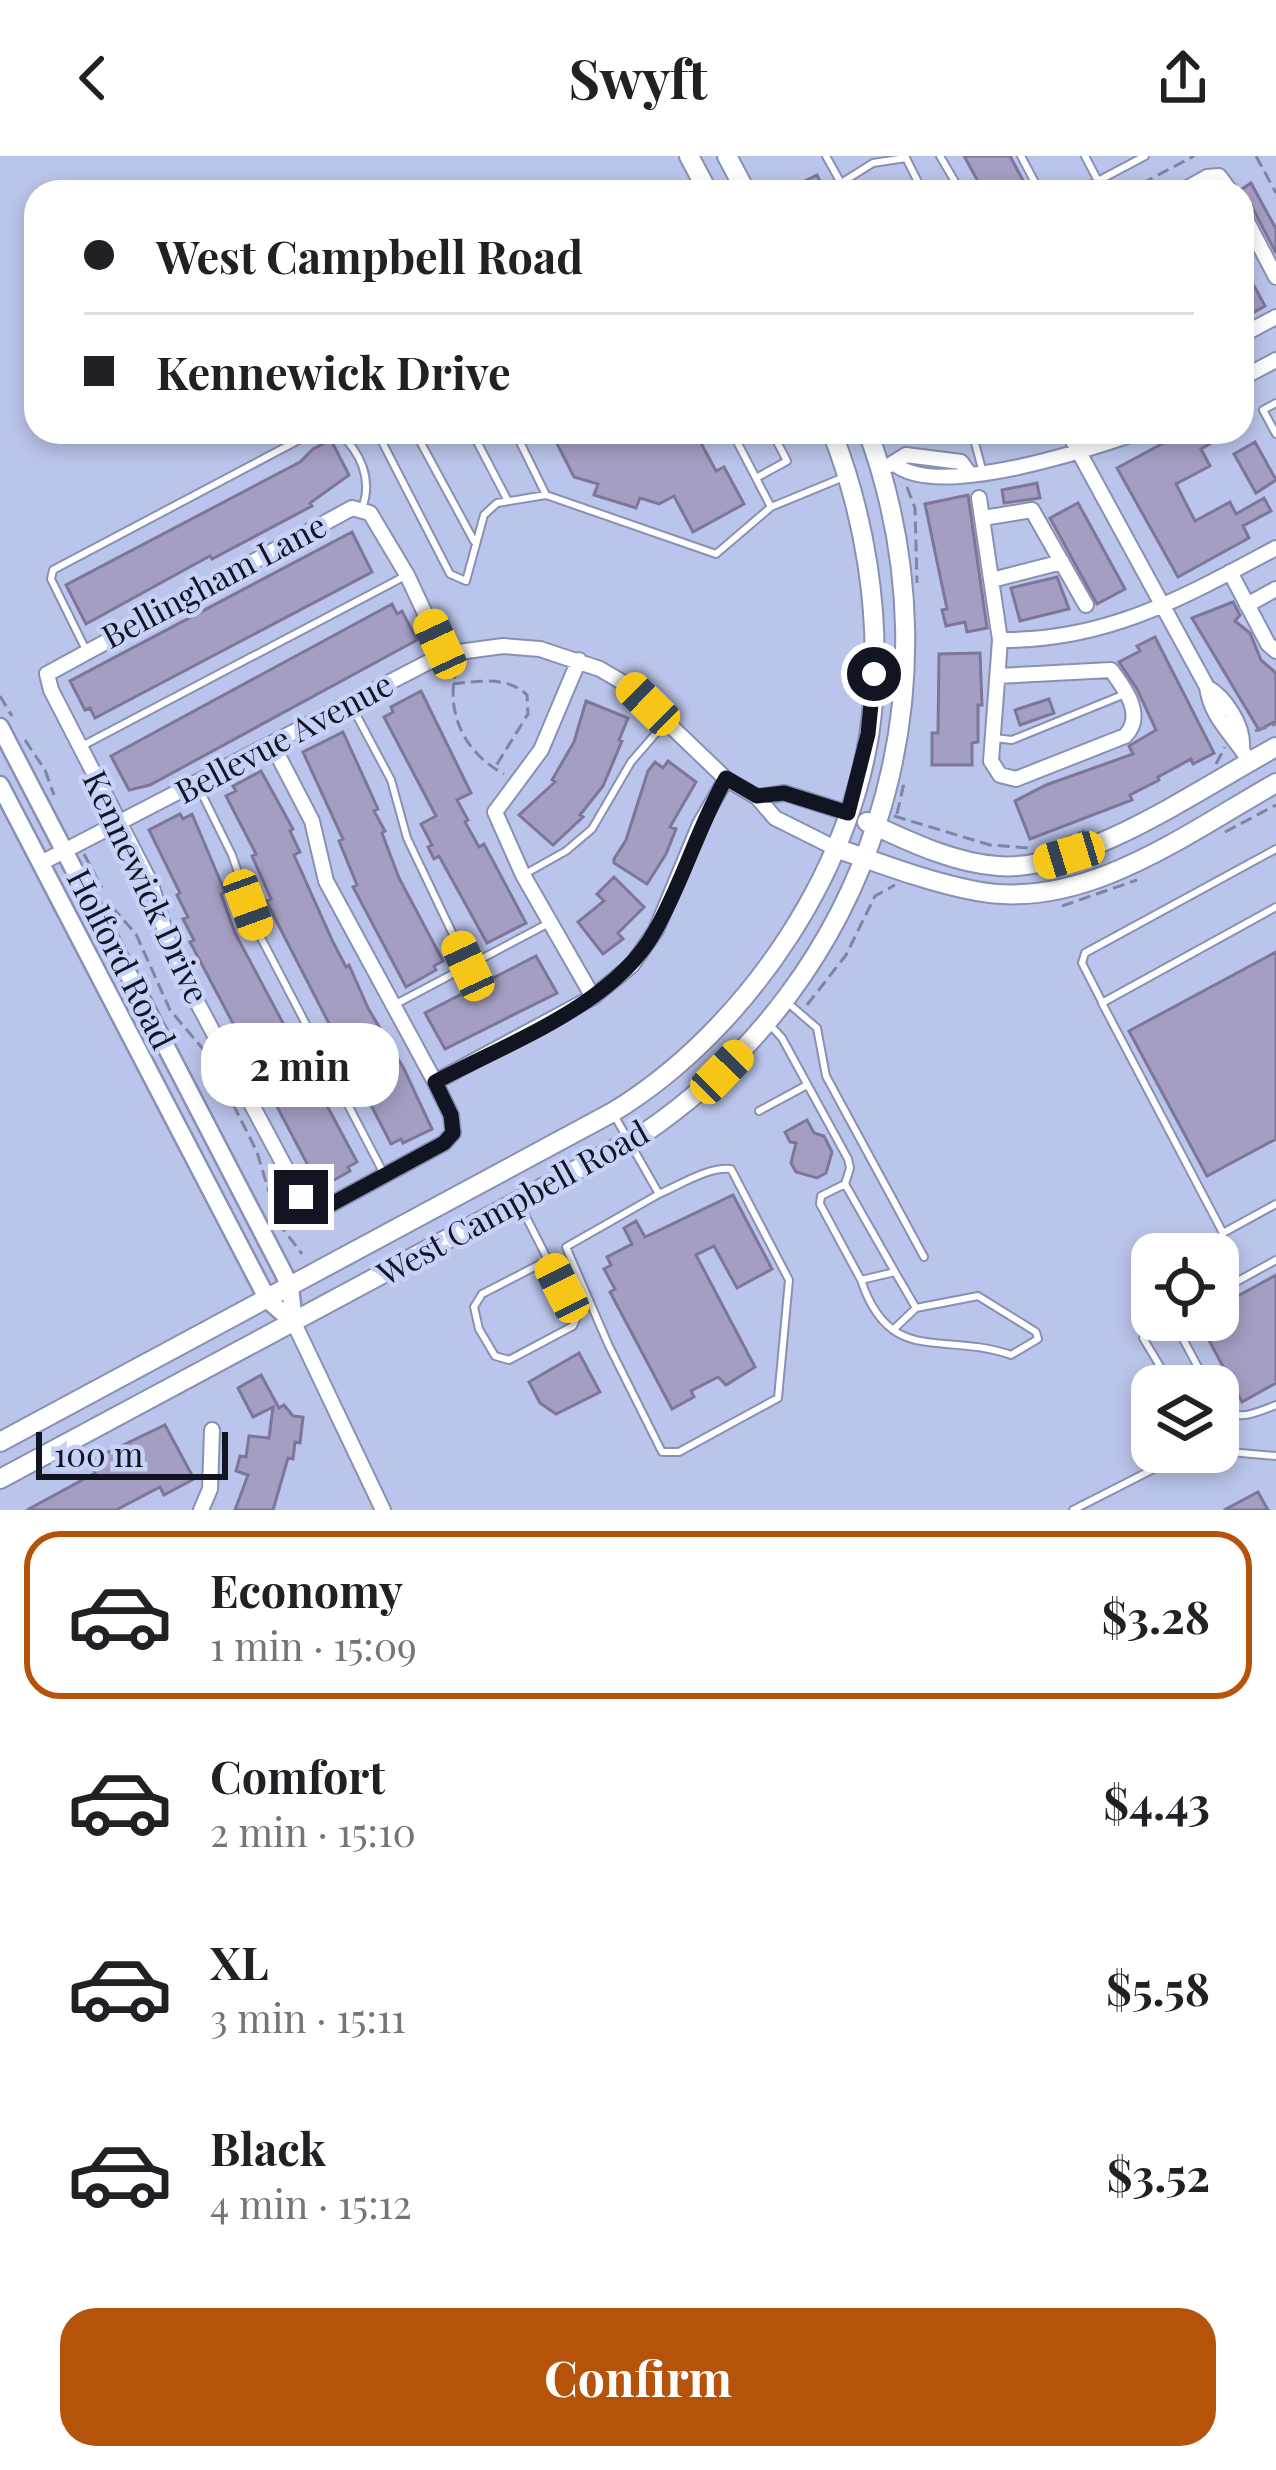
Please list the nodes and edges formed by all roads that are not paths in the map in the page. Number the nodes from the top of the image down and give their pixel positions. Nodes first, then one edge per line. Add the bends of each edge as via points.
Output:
1 (1145, 156) edge
2 (846, 180) edge
3 (917, 180) edge
4 (1100, 180) edge
5 (1254, 235) edge
6 (1276, 277) edge
7 (1276, 403) edge
8 (1276, 434) edge
9 (291, 444) edge
10 (350, 444) edge
11 (383, 444) edge
12 (422, 444) edge
13 (478, 444) edge
14 (520, 444) edge
15 (738, 444) edge
16 (778, 444) edge
17 (836, 444) edge
18 (875, 444) edge
19 (974, 444) edge
20 (1074, 444) edge
21 (1105, 444) edge
22 (1079, 453) junction
23 (923, 457) junction
24 (887, 465) junction
25 (976, 472) junction
26 (922, 473) junction
27 (848, 475) junction
28 (756, 478) junction
29 (546, 496) junction
30 (979, 497) dead end
31 (508, 501) junction
32 (771, 507) junction
33 (362, 508) junction
34 (983, 518) junction
35 (476, 544) junction
36 (1276, 548) edge
37 (1062, 562) junction
38 (1230, 572) junction
39 (407, 575) junction
40 (992, 580) junction
41 (1276, 590) edge
42 (1086, 605) dead end
43 (1247, 605) junction
44 (1163, 608) junction
45 (1000, 640) junction
46 (86, 650) junction
47 (1276, 651) edge
48 (444, 654) junction
49 (579, 660) junction
50 (47, 674) joint
51 (998, 676) junction
52 (1125, 694) junction
53 (350, 703) junction
54 (667, 722) junction
55 (7, 724) edge
56 (992, 738) junction
57 (272, 745) junction
58 (1276, 746) edge
59 (81, 747) junction
60 (1246, 748) junction
61 (726, 778) junction
62 (196, 784) junction
63 (0, 785) edge
64 (1270, 786) edge
65 (757, 796) junction
66 (848, 813) junction
67 (121, 822) junction
68 (874, 825) junction
69 (833, 847) junction
70 (1276, 849) edge
71 (64, 850) junction
72 (864, 858) junction
73 (41, 863) junction
74 (523, 875) junction
75 (903, 878) junction
76 (850, 898) junction
77 (1276, 907) edge
78 (550, 922) junction
79 (468, 966) junction
80 (593, 997) junction
81 (785, 1000) junction
82 (1102, 1003) junction
83 (392, 1006) junction
84 (768, 1023) junction
85 (435, 1082) junction
86 (807, 1085) junction
87 (759, 1111) dead end
88 (613, 1112) junction
89 (629, 1142) junction
90 (385, 1175) junction
91 (845, 1184) junction
92 (659, 1194) junction
93 (519, 1202) junction
94 (1276, 1204) edge
95 (924, 1258) dead end
96 (548, 1260) junction
97 (1276, 1260) edge
98 (895, 1272) junction
99 (861, 1280) junction
100 (1239, 1280) edge
101 (290, 1287) junction
102 (268, 1300) junction
103 (916, 1308) junction
104 (294, 1323) junction
105 (893, 1330) junction
106 (1276, 1405) edge
107 (1239, 1415) edge
108 (212, 1430) dead end
109 (0, 1442) edge
110 (1239, 1453) edge
111 (1276, 1456) edge
112 (1145, 1473) edge
113 (0, 1479) edge
114 (201, 1510) edge
115 (382, 1510) edge
116 (1073, 1510) edge

1 - 4 lane
2 - 3 lane via 873,163 906,158
5 - 6 street
7 - 8 lane via 1263,410
9 - 46 lane via 53,570
10 - 33 lane via 369,484
11 - 35 lane via 450,574 466,581
12 - 35 lane
13 - 31 lane
14 - 29 lane
15 - 28 lane
16 - 28 lane via 787,461
17 - 27 main road, West Campbell Road
18 - 24 main road, West Campbell Road
19 - 25 lane
20 - 22 street
21 - 22 street
22 - 25 street
22 - 44 street
23 - 24 street
23 - 25 street via 961,461
23 - 26 street
24 - 26 street
24 - 27 main road
24 - 68 main road, West Campbell Road via 906,644 899,725
25 - 26 street
27 - 32 lane
27 - 66 main road, West Campbell Road via 869,577 874,674
28 - 32 lane
29 - 31 lane
29 - 32 lane via 716,554
30 - 34 street
31 - 35 lane via 484,515
33 - 39 street, Bellingham Lane
33 - 46 street, Bellingham Lane
34 - 37 street via 1032,510
34 - 40 street
36 - 38 street
37 - 40 street
37 - 42 street
38 - 43 street
38 - 44 street
39 - 48 street, Bellingham Lane
39 - 59 lane
40 - 45 street
41 - 43 street
43 - 47 street
44 - 45 street via 1085,633
44 - 60 street via 1231,742
45 - 51 street
46 - 50 street, Bellingham Lane
48 - 49 street, Bellevue Avenue via 503,646
48 - 53 street, Bellevue Avenue
49 - 54 street, Bellevue Avenue via 629,686
49 - 74 street via 541,750 494,812
50 - 59 street, Kennewick Drive
51 - 52 street via 1112,670
51 - 56 street
52 - 56 lane via 1012,740
52 - 56 street via 1136,716 1125,736 1016,779 1000,775 991,761
53 - 57 street, Bellevue Avenue
53 - 79 lane
54 - 61 street, Bellevue Avenue
54 - 74 lane via 631,762 592,829
55 - 71 street, Holford Road
57 - 62 street, Bellevue Avenue
57 - 83 street via 312,821 326,880
58 - 60 main road
59 - 67 street, Kennewick Drive
60 - 64 main road
60 - 68 main road via 1089,848 1042,863 981,864
61 - 65 street, Bellevue Avenue
61 - 80 street via 656,930 632,965
62 - 67 street, Bellevue Avenue
62 - 90 lane via 259,934
63 - 73 street, Holford Road
64 - 75 main road via 1122,869 1077,884 1002,894
65 - 66 street, Bellevue Avenue via 784,793
65 - 69 street, Bellevue Avenue via 775,818
66 - 68 main road
66 - 69 main road, West Campbell Road
67 - 71 street, Bellevue Avenue
67 - 90 street, Kennewick Drive via 172,955 301,1197 326,1207
68 - 72 main road, West Campbell Road
69 - 72 main road
69 - 88 main road, West Campbell Road via 749,993 683,1060
70 - 82 lane via 1084,952
71 - 73 street, Bellevue Avenue
71 - 101 street, Holford Road
72 - 75 main road
72 - 76 main road, West Campbell Road
73 - 102 street, Holford Road
74 - 78 street
75 - 76 main road via 876,878
76 - 81 main road, West Campbell Road
77 - 82 lane
78 - 79 lane
78 - 80 street
79 - 83 lane
80 - 85 street
81 - 84 main road, West Campbell Road
81 - 95 lane via 817,1028 826,1076
82 - 94 lane via 1223,1232
83 - 85 street
84 - 86 lane
84 - 89 main road, West Campbell Road via 695,1095
85 - 90 street, Kennewick Drive via 453,1133
86 - 87 lane
86 - 91 lane via 848,1159
88 - 89 lane
88 - 101 main road, West Campbell Road
89 - 92 lane
89 - 93 main road, West Campbell Road
91 - 98 lane
91 - 99 lane via 820,1204
92 - 92 lane via 566,1247 662,1452 679,1452 778,1398 789,1280 731,1169
93 - 96 lane
93 - 104 main road, West Campbell Road
96 - 96 lane via 577,1317 573,1326 509,1360 495,1356 474,1307 482,1294
97 - 100 lane
98 - 99 lane
98 - 103 lane
99 - 105 lane via 874,1313
101 - 102 main road, West Campbell Road
101 - 104 street, Holford Road
102 - 104 street, Holford Road
102 - 109 main road, West Campbell Road
103 - 105 lane
103 - 105 lane via 978,1296 1038,1339 1011,1354
104 - 113 main road, West Campbell Road
104 - 115 street, Holford Road
106 - 107 lane
108 - 114 street
110 - 111 lane
112 - 116 lane

